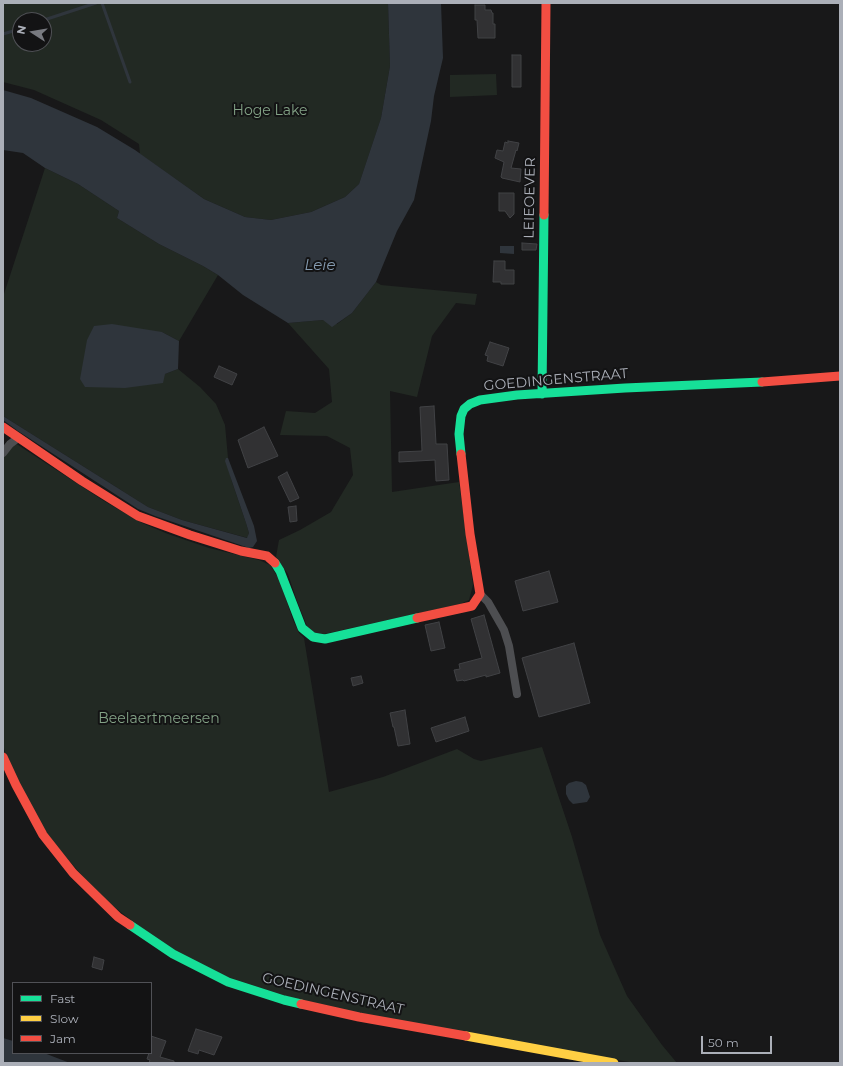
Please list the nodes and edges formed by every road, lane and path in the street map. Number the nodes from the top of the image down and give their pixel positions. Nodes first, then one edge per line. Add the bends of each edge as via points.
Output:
1 (546, 3) edge
2 (840, 376) edge
3 (542, 394) junction
4 (3, 427) edge
5 (18, 438) junction
6 (3, 453) edge
7 (480, 594) junction
8 (517, 694) dead end
9 (3, 757) edge
10 (614, 1063) edge

1 - 3 street, LEIEOEVER
2 - 3 street, GOEDINGENSTRAAT
3 - 7 street, GOEDINGENSTRAAT via 480,400 464,408 461,416 459,434 470,534
4 - 5 street
5 - 6 street
5 - 7 street via 138,516 273,560 280,571 302,628 313,637 325,638 472,606
7 - 8 street, GOEDINGENSTRAAT via 488,602 504,630
9 - 10 street, GOEDINGENSTRAAT via 43,835 73,873 118,917 173,954 206,972 284,1000 359,1017

